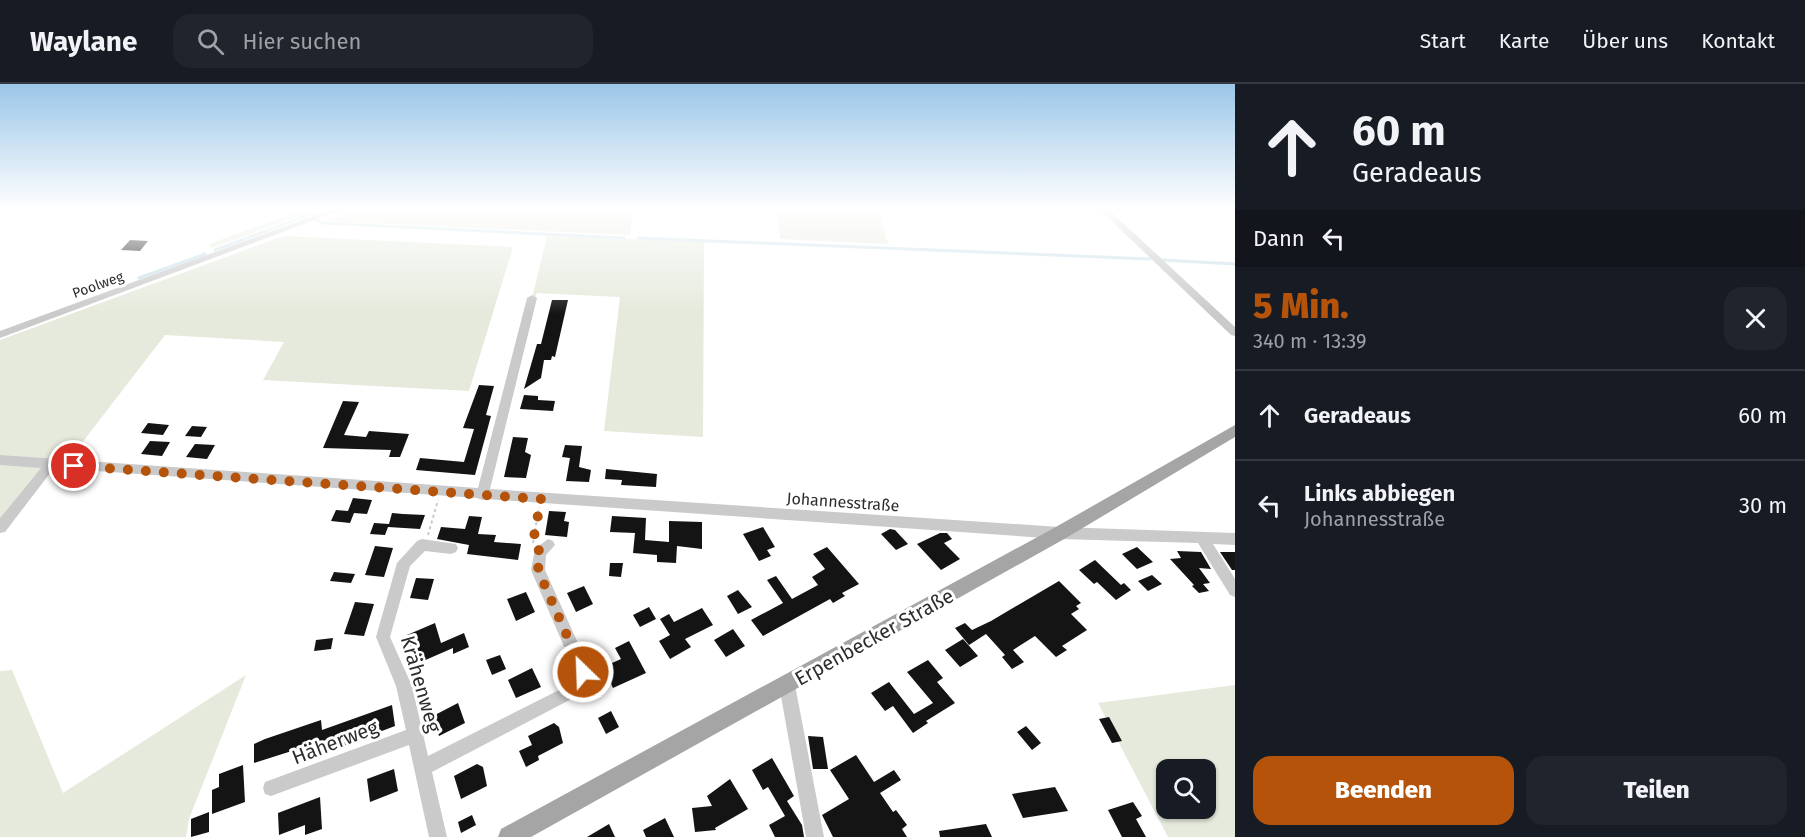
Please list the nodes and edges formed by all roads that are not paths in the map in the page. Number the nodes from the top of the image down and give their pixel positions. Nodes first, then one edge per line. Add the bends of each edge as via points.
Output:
1 (245, 244) edge
2 (1140, 244) edge
3 (532, 298) dead end
4 (1235, 333) edge
5 (0, 335) edge
6 (1235, 430) edge
7 (0, 460) edge
8 (51, 464) junction
9 (482, 495) junction
10 (0, 528) edge
11 (1060, 533) junction
12 (1202, 538) junction
13 (1235, 539) edge
14 (451, 548) dead end
15 (544, 549) road end
16 (1235, 591) edge
17 (788, 685) junction
18 (414, 735) junction
19 (422, 768) junction
20 (271, 788) dead end
21 (438, 837) edge
22 (509, 837) edge
23 (815, 837) edge

1 - 5 street, Poolweg
2 - 4 street
3 - 9 street
6 - 11 main road, Erpenbecker Straße
7 - 8 street, Johannesstraße
8 - 9 street, Johannesstraße
8 - 10 street
9 - 11 street, Johannesstraße
11 - 12 street, Johannesstraße
11 - 17 main road, Erpenbecker Straße
12 - 13 street, Johannesstraße
12 - 16 street
14 - 18 street, Krähenweg via 422,545 404,563 383,637 404,686
15 - 19 street via 538,570 583,672 574,690
17 - 22 main road, Erpenbecker Straße
17 - 23 street
18 - 19 street, Krähenweg
18 - 20 street, Häherweg
19 - 21 street, Krähenweg

